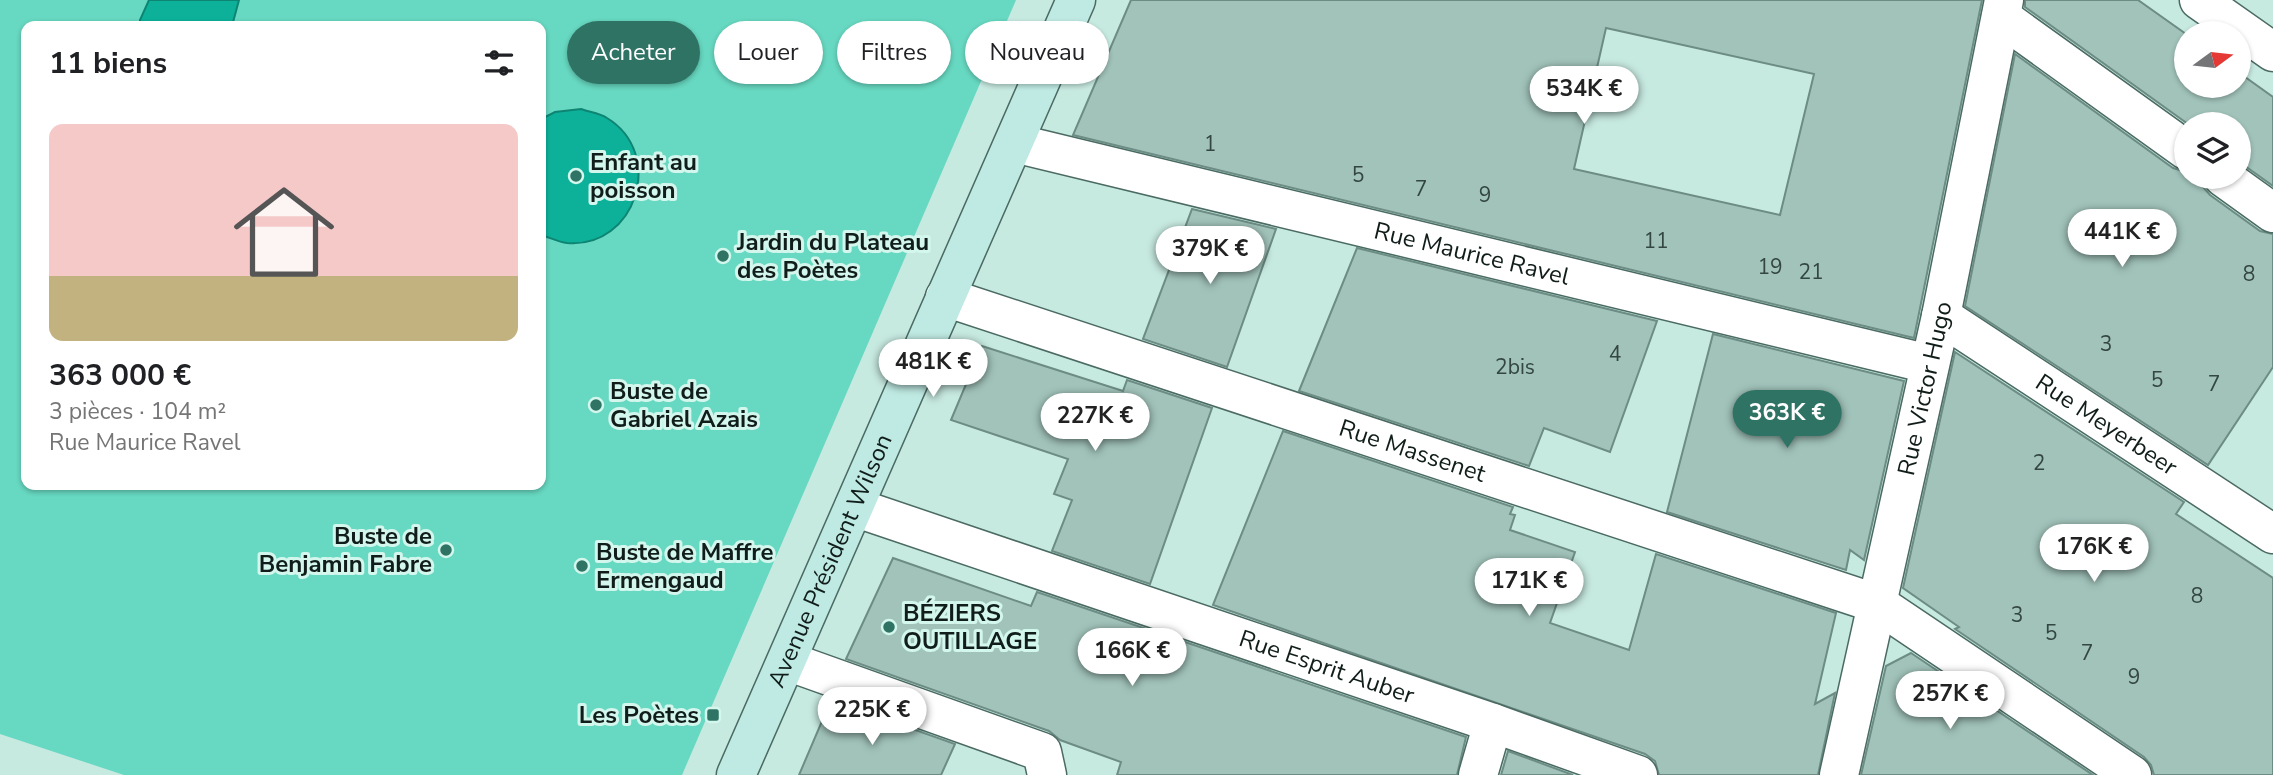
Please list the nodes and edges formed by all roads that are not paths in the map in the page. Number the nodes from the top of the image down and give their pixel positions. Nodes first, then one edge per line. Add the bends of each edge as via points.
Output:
1 (1076, 0) edge
2 (2199, 0) edge
3 (2003, 8) edge
4 (2273, 52) edge
5 (2174, 141) edge
6 (1014, 143) junction
7 (2240, 189) edge
8 (2273, 213) edge
9 (945, 298) junction
10 (1941, 316) junction
11 (1929, 364) junction
12 (854, 507) junction
13 (2273, 534) edge
14 (1878, 604) junction
15 (787, 660) junction
16 (1493, 723) junction
17 (736, 775) edge
18 (1047, 775) edge
19 (1478, 775) edge
20 (1638, 775) edge
21 (1839, 775) edge
22 (2132, 775) edge

1 - 6 main road, Avenue Président Wilson
2 - 4 street
3 - 5 street
3 - 10 street, Rue Victor Hugo
6 - 9 main road, Avenue Président Wilson
6 - 11 street, Rue Maurice Ravel
7 - 8 street
9 - 12 main road, Avenue Président Wilson
9 - 14 street, Rue Massenet
10 - 11 street, Rue Victor Hugo
10 - 13 street, Rue Meyerbeer
11 - 14 street, Rue Victor Hugo
12 - 15 main road, Avenue Président Wilson
12 - 16 street, Rue Esprit Auber
14 - 21 street, Rue Victor Hugo
14 - 22 street, Rue Massenet
15 - 17 main road, Avenue Président Wilson
15 - 18 street via 1042,752
16 - 19 street
16 - 20 street, Rue Esprit Auber

